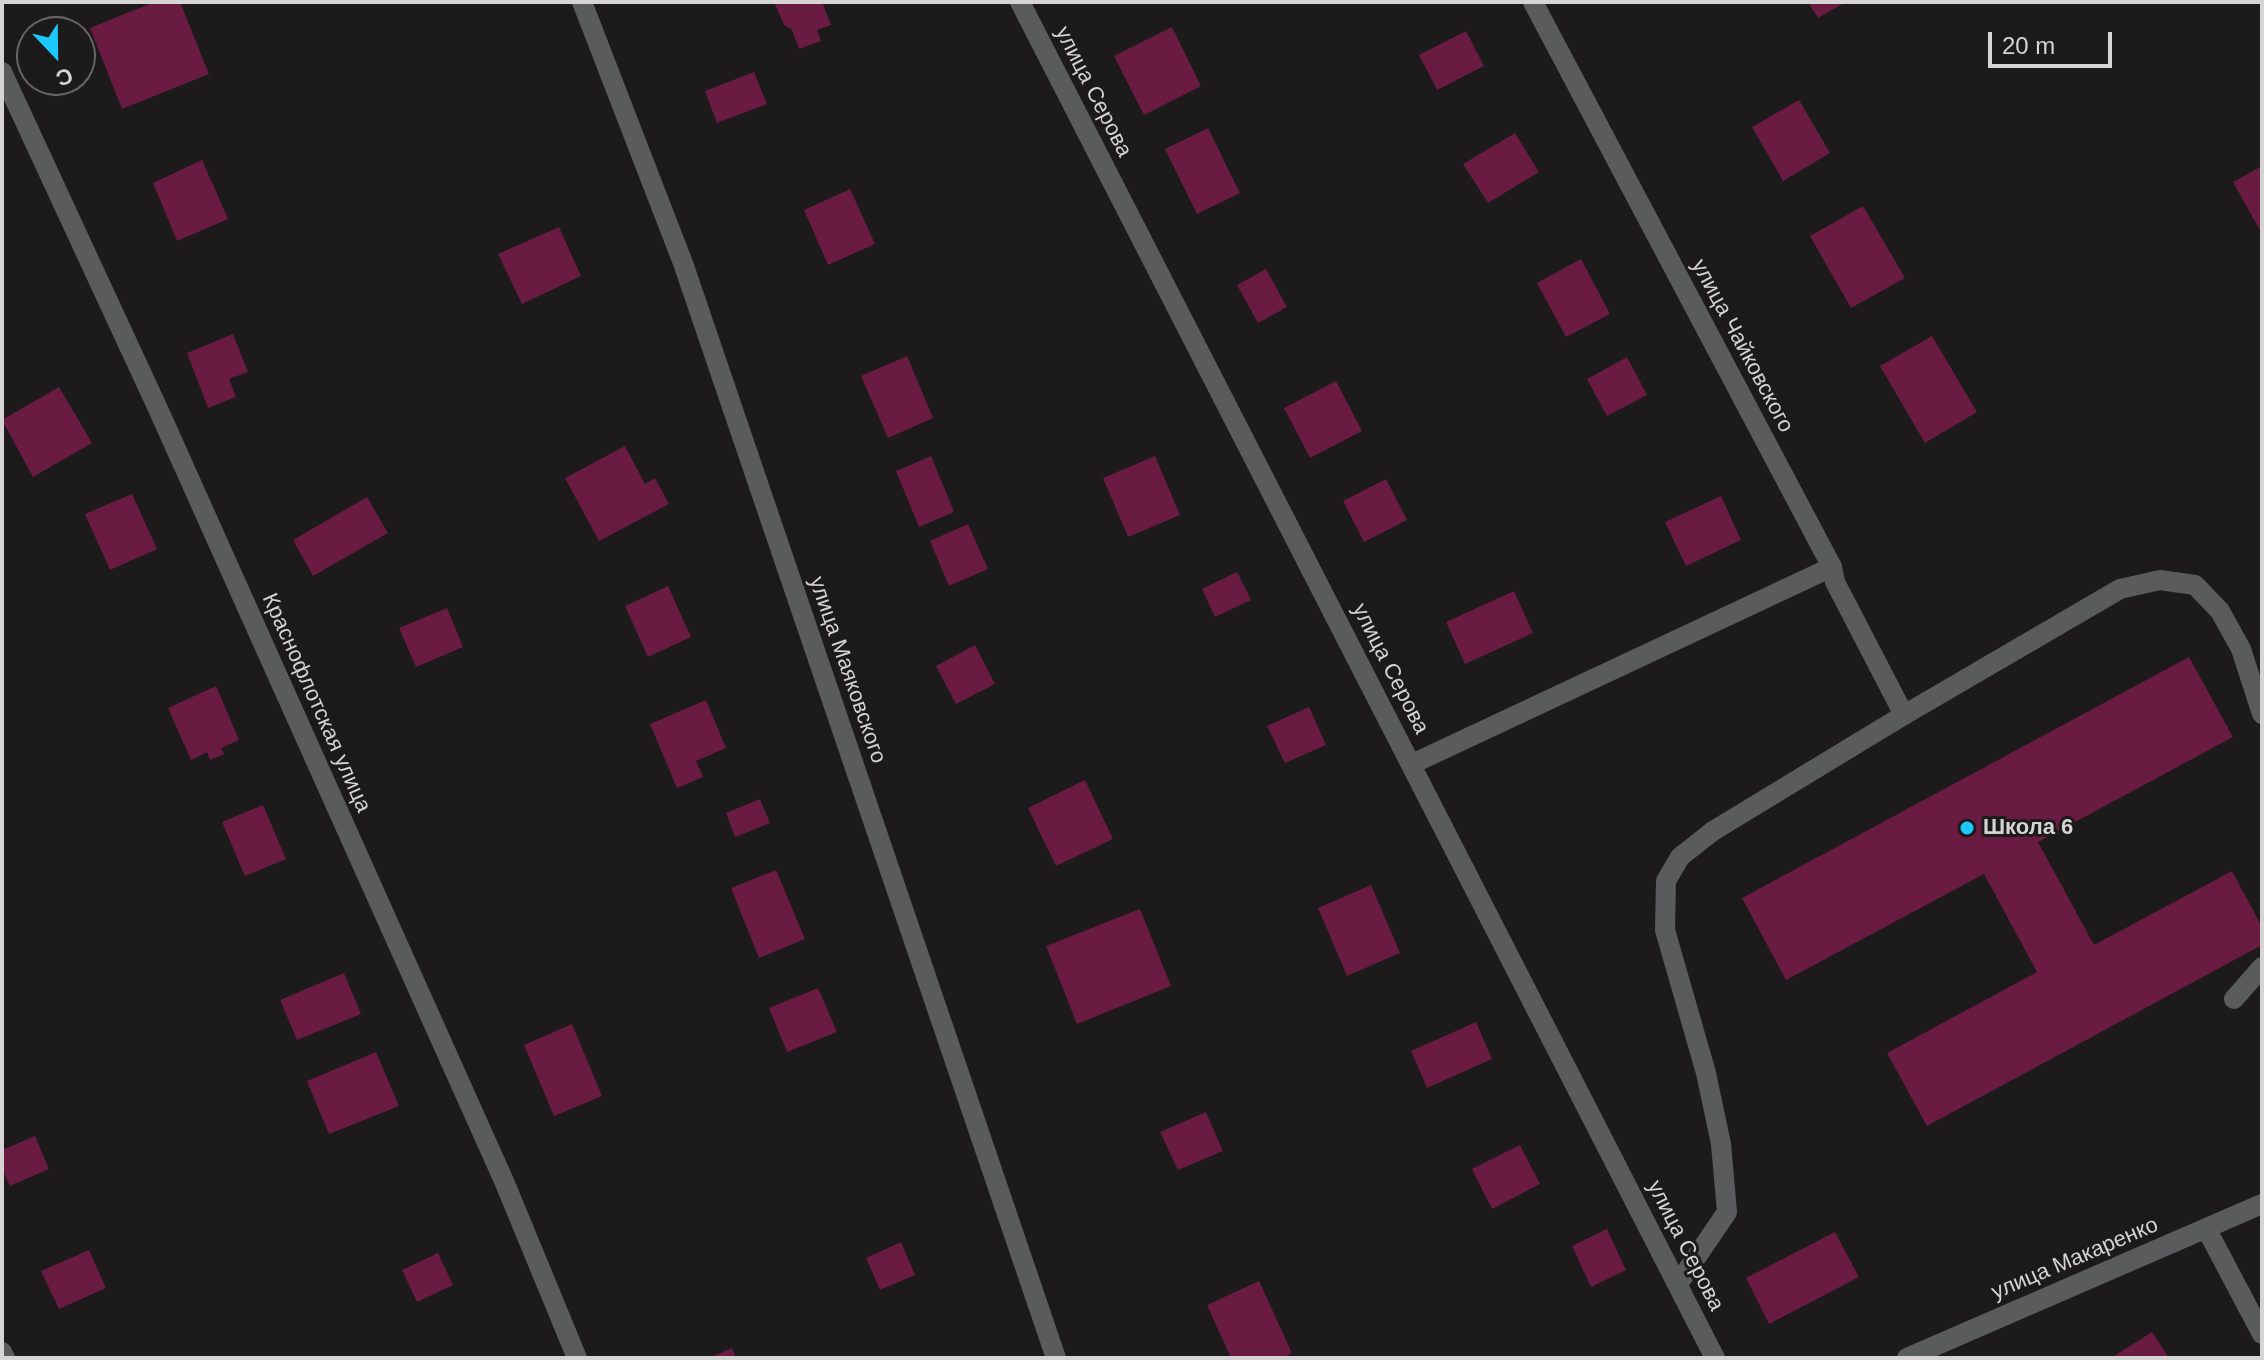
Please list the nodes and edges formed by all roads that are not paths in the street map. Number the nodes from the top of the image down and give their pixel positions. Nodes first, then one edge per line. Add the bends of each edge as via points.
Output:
1 (582, 2) edge
2 (1020, 2) edge
3 (1533, 2) edge
4 (2, 72) edge
5 (1832, 567) junction
6 (2262, 714) edge
7 (1904, 715) junction
8 (1412, 764) junction
9 (2262, 967) edge
10 (2234, 999) dead end
11 (2262, 1204) edge
12 (2207, 1230) junction
13 (1678, 1284) junction
14 (2262, 1334) edge
15 (2, 1352) edge
16 (5, 1358) edge
17 (577, 1358) edge
18 (1056, 1358) edge
19 (1715, 1358) edge
20 (1907, 1358) edge

1 - 18 street, улица Маяковского via 683,263
2 - 8 street, улица Серова
3 - 5 street, улица Чайковского
4 - 17 street, Краснофлотская улица via 491,1152
5 - 7 street, улица Чайковского
5 - 8 street
6 - 7 street via 2241,649 2220,611 2195,585 2160,580 2120,589
7 - 13 street via 1713,831 1680,857 1666,881 1665,930 1706,1073 1721,1144 1727,1212
8 - 13 street, улица Серова
9 - 10 street
11 - 12 street, улица Макаренко
12 - 14 street
12 - 20 street, улица Макаренко
13 - 19 street, улица Серова
15 - 16 street

